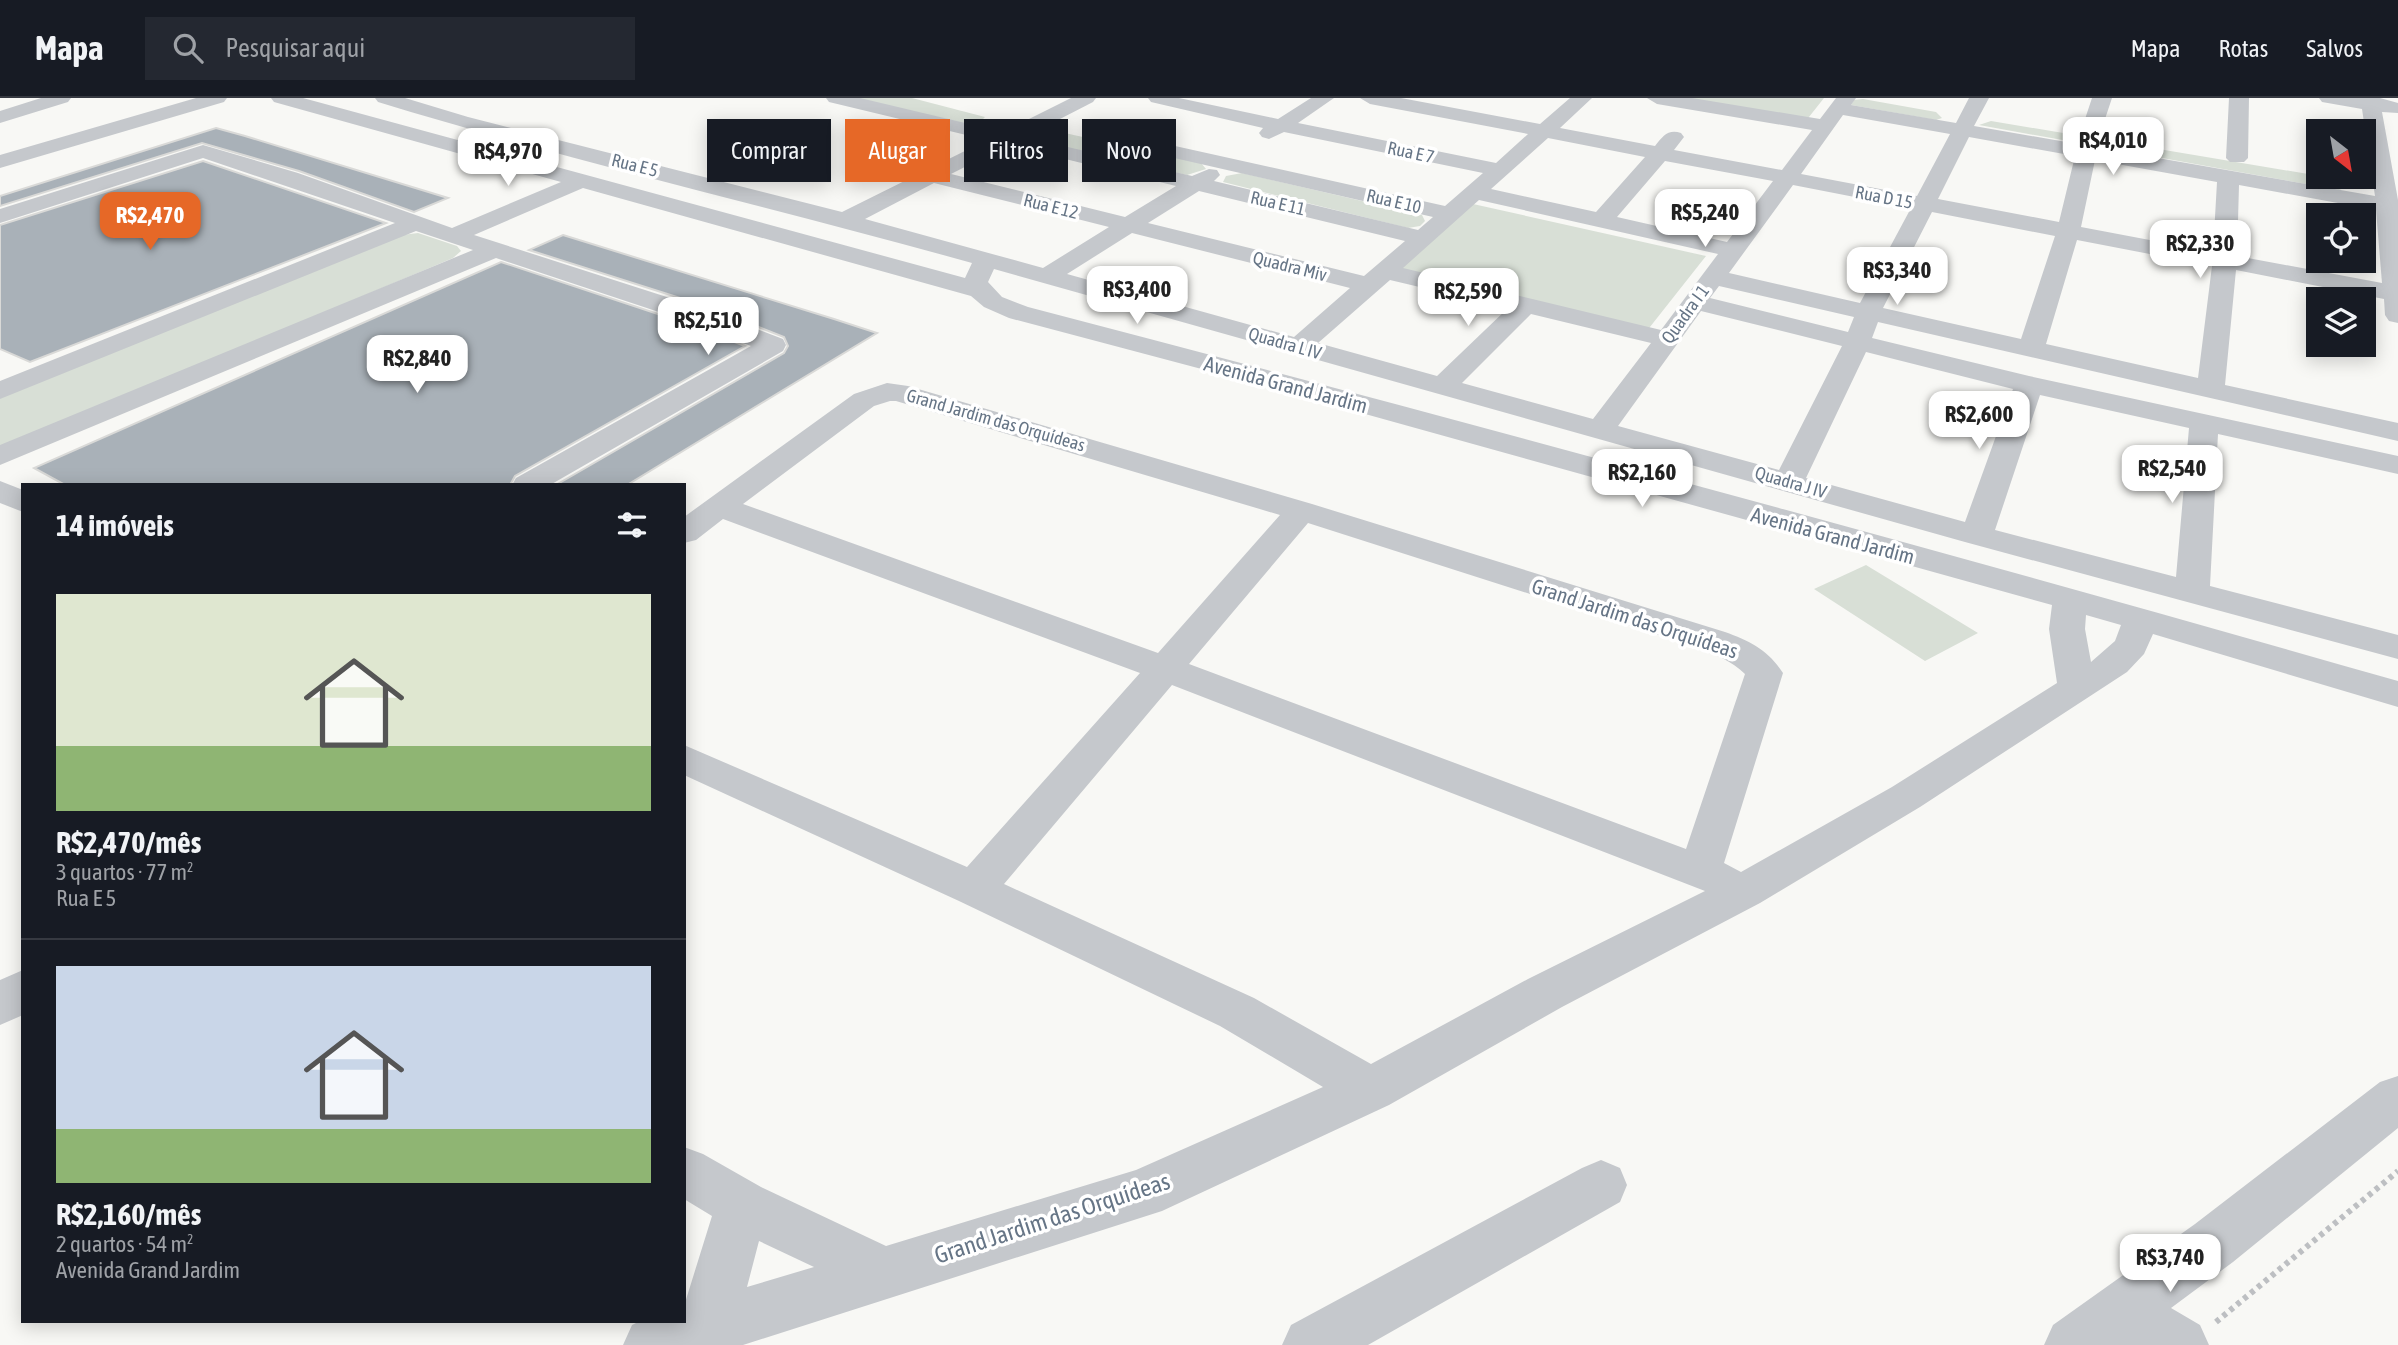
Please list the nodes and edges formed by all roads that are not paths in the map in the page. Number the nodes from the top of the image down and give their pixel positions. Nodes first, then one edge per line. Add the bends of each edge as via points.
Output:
1 (61, 98) edge
2 (217, 98) edge
3 (281, 98) edge
4 (385, 98) edge
5 (836, 98) edge
6 (1044, 98) edge
7 (1086, 98) edge
8 (1158, 98) edge
9 (1324, 98) edge
10 (1370, 98) edge
11 (1582, 98) edge
12 (1657, 98) edge
13 (1877, 98) edge
14 (2102, 98) edge
15 (2239, 98) edge
16 (2329, 98) edge
17 (2370, 101) edge
18 (1700, 106) junction
19 (2398, 108) edge
20 (1835, 111) edge
21 (1971, 113) edge
22 (0, 117) edge
23 (1019, 119) edge
24 (1047, 119) edge
25 (1280, 126) junction
26 (964, 127) edge
27 (1545, 131) junction
28 (2089, 142) junction
29 (1068, 145) edge
30 (1176, 152) edge
31 (1661, 154) junction
32 (0, 162) edge
33 (1225, 162) junction
34 (2239, 164) junction
35 (1500, 170) junction
36 (950, 175) edge
37 (1786, 177) junction
38 (581, 181) junction
39 (893, 182) edge
40 (1197, 184) junction
41 (2386, 191) edge
42 (1475, 192) junction
43 (1924, 205) junction
44 (828, 211) junction
45 (1450, 214) junction
46 (0, 216) edge
47 (1601, 221) junction
48 (415, 223) junction
49 (1130, 226) junction
50 (2068, 232) junction
51 (453, 236) junction
52 (786, 237) junction
53 (1423, 238) junction
54 (495, 250) junction
55 (1732, 250) junction
56 (986, 259) junction
57 (2225, 262) junction
58 (1047, 276) junction
59 (1712, 277) junction
60 (1377, 278) junction
61 (979, 290) junction
62 (2398, 294) edge
63 (1694, 302) junction
64 (1527, 306) junction
65 (1869, 312) junction
66 (2398, 315) edge
67 (1666, 339) junction
68 (1857, 342) junction
69 (1298, 347) junction
70 (2031, 349) junction
71 (2029, 384) junction
72 (1443, 386) junction
73 (2211, 388) junction
74 (0, 391) edge
75 (2204, 422) junction
76 (1600, 430) junction
77 (2398, 432) edge
78 (0, 456) edge
79 (2398, 465) edge
80 (1789, 481) junction
81 (531, 483) edge
82 (0, 490) edge
83 (21, 501) edge
84 (720, 507) junction
85 (1301, 511) junction
86 (686, 532) edge
87 (1978, 535) junction
88 (2192, 592) junction
89 (2070, 600) junction
90 (2141, 619) junction
91 (2398, 647) edge
92 (1164, 668) junction
93 (2077, 688) junction
94 (2393, 689) edge
95 (686, 760) edge
96 (1700, 870) junction
97 (974, 889) junction
98 (1745, 891) junction
99 (21, 990) edge
100 (0, 1005) edge
101 (1371, 1089) junction
102 (2398, 1098) edge
103 (686, 1172) edge
104 (1601, 1185) dead end
105 (742, 1205) junction
106 (884, 1273) junction
107 (2120, 1311) junction
108 (708, 1329) junction
109 (2196, 1336) edge
110 (652, 1345) edge
111 (1311, 1345) edge
112 (2073, 1345) edge

1 - 22 street
2 - 32 street
3 - 38 street, Avenida Grand Jardim
4 - 44 street, Rua E 5 via 461,121
5 - 26 street
6 - 23 street
7 - 24 street
8 - 25 street, Rua E 7
9 - 25 street
10 - 27 street, Rua D 15
11 - 27 street
12 - 18 street
13 - 21 street
14 - 28 street
15 - 34 street
16 - 17 street
17 - 19 street
17 - 41 street
18 - 20 street
18 - 31 street
20 - 21 street
20 - 37 street, Quadra I 1
21 - 28 street
21 - 43 street
25 - 33 street
25 - 35 street, Rua E 7
27 - 31 street, Rua D 15
27 - 35 street
28 - 34 street
28 - 50 street
29 - 40 street, Rua E 11
30 - 33 street, Rua E 10
31 - 37 street, Rua D 15
31 - 47 street
33 - 40 street
33 - 45 street, Rua E 10
34 - 41 street
34 - 57 street
35 - 42 street
36 - 49 street, Rua E 12
37 - 43 street, Rua D 15
37 - 55 street, Quadra I 1
38 - 51 street
38 - 52 street, Avenida Grand Jardim
39 - 44 street
40 - 49 street
40 - 53 street, Rua E 11
41 - 62 street
42 - 45 street
42 - 47 street
43 - 50 street, Rua D 15
43 - 65 street
44 - 52 street
44 - 56 street, Quadra L IV
45 - 53 street
46 - 48 street via 203,151
47 - 55 street
48 - 51 street
48 - 74 street
49 - 58 street
49 - 60 street, Quadra Miv
50 - 57 street, Rua D 15
50 - 70 street
51 - 54 street
52 - 61 street, Avenida Grand Jardim
53 - 60 street
54 - 78 street
54 - 81 street via 773,345
55 - 59 street, Quadra I 1
56 - 58 street, Quadra L IV
56 - 61 street via 976,282
57 - 62 street, Rua D 15
57 - 73 street
58 - 69 street, Quadra L IV
59 - 63 street, Quadra I 1
59 - 65 street
60 - 64 street, Quadra Miv
60 - 69 street
61 - 89 street, Avenida Grand Jardim via 1002,307 1036,317
62 - 66 street
63 - 67 street, Quadra I 1
63 - 68 street
64 - 67 street, Quadra Miv
64 - 72 street
65 - 68 street
65 - 70 street
67 - 76 street, Quadra I 1
68 - 71 street
68 - 80 street
69 - 72 street, Quadra L IV
70 - 73 street
71 - 75 street
71 - 87 street
72 - 76 street, Quadra J IV
73 - 77 street
75 - 79 street
75 - 88 street
76 - 80 street, Quadra J IV
80 - 87 street, Quadra J IV
82 - 83 street
84 - 85 street, Grand Jardim das Orquídeas via 864,400 898,392
84 - 86 street, Grand Jardim das Orquídeas
84 - 92 street
85 - 92 street
85 - 96 street, Grand Jardim das Orquídeas via 1712,640 1758,664 1764,673 1762,682
87 - 88 street, Quadra J IV
88 - 91 street, Quadra J IV
89 - 90 street, Avenida Grand Jardim
89 - 93 street via 2067,629
90 - 93 street, Grand Jardim das Orquídeas via 2131,646 2114,664
90 - 94 street, Avenida Grand Jardim
92 - 96 street
92 - 97 street
93 - 98 street, Grand Jardim das Orquídeas via 1906,797
95 - 97 street
96 - 98 street
97 - 101 street via 1237,1012
98 - 101 street, Grand Jardim das Orquídeas
99 - 100 street
101 - 106 street, Grand Jardim das Orquídeas via 1143,1193
102 - 107 street via 2214,1244
103 - 105 street
104 - 111 street
105 - 106 street
105 - 108 street
106 - 108 street, Grand Jardim das Orquídeas
107 - 109 street
107 - 112 street
108 - 110 street, Grand Jardim das Orquídeas

